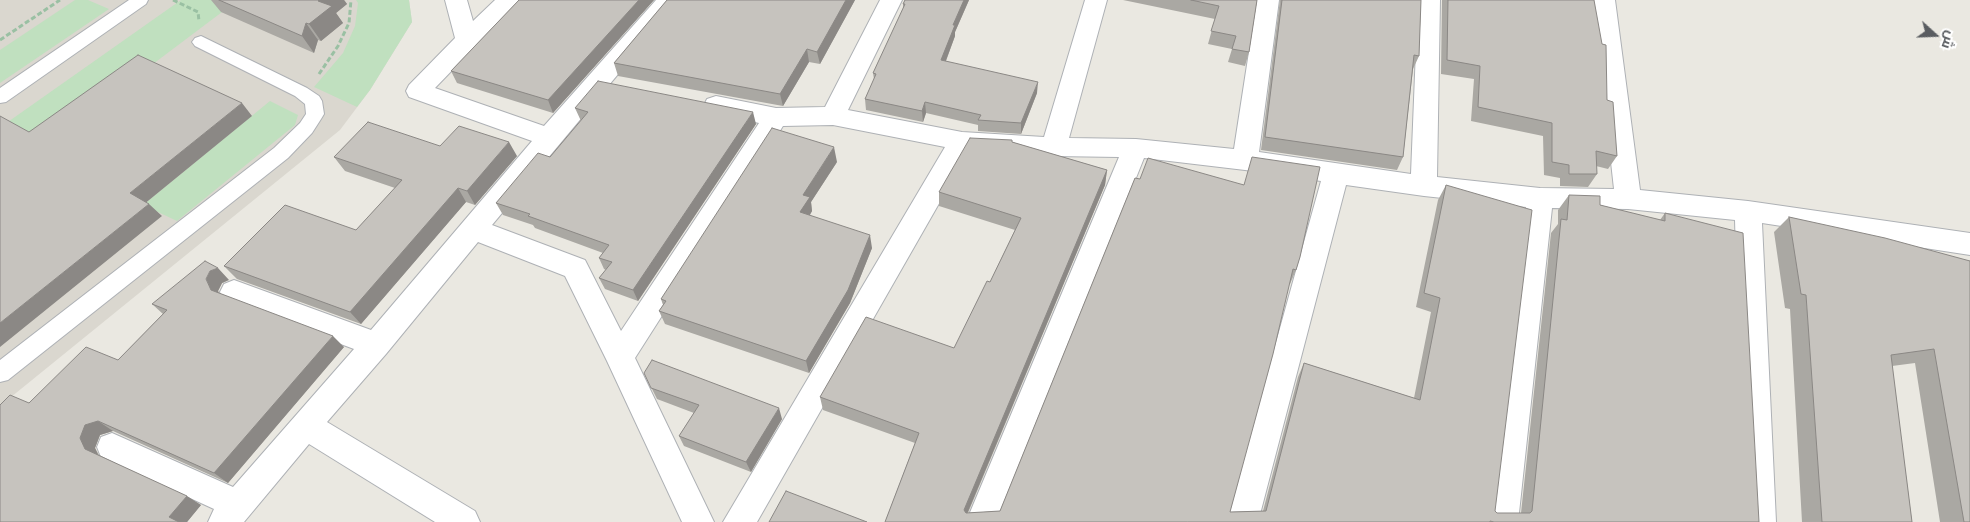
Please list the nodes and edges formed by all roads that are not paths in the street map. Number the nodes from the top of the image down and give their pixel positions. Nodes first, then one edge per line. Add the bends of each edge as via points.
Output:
1 (140, 0) edge
2 (456, 0) edge
3 (508, 0) edge
4 (669, 0) edge
5 (891, 0) edge
6 (1096, 0) edge
7 (1268, 0) edge
8 (1429, 0) edge
9 (1604, 0) edge
10 (468, 40) junction
11 (201, 42) road end
12 (596, 82) junction
13 (625, 88) edge
14 (0, 97) edge
15 (691, 100) edge
16 (833, 116) junction
17 (776, 117) junction
18 (549, 137) junction
19 (962, 141) junction
20 (1054, 147) junction
21 (1136, 148) junction
22 (1245, 160) junction
23 (1336, 173) junction
24 (1424, 186) junction
25 (1540, 198) junction
26 (1628, 198) junction
27 (1748, 211) junction
28 (474, 229) junction
29 (1970, 244) edge
30 (234, 292) dead end
31 (376, 345) junction
32 (620, 357) junction
33 (0, 373) edge
34 (305, 425) junction
35 (112, 447) dead end
36 (231, 514) edge
37 (464, 522) edge
38 (698, 522) edge
39 (739, 522) edge
40 (982, 522) edge
41 (1242, 522) edge
42 (1502, 522) edge
43 (1760, 522) edge

1 - 14 lane
2 - 10 street
3 - 10 street
4 - 12 street
5 - 16 street
6 - 20 street
7 - 22 street
8 - 24 street
9 - 26 street
10 - 18 street via 418,91
11 - 33 lane via 300,92 313,101 315,114 282,152
12 - 13 street
12 - 18 street
15 - 17 street
16 - 17 street
16 - 19 street
17 - 32 street
18 - 28 street
19 - 20 street
19 - 39 street
20 - 21 street
21 - 22 street
21 - 40 street
22 - 23 street
23 - 24 street
23 - 41 street
24 - 25 street
25 - 26 street
25 - 42 street
26 - 27 street
27 - 29 street
27 - 43 street
28 - 31 street
28 - 32 street via 575,268
30 - 31 street
31 - 34 street
32 - 38 street
34 - 36 street
34 - 37 street
35 - 36 street

